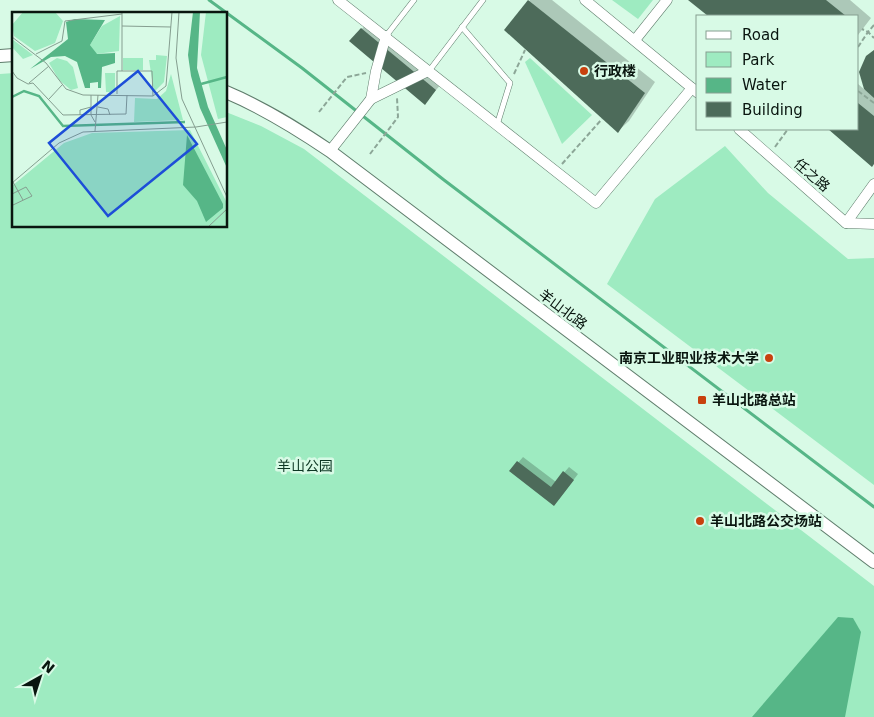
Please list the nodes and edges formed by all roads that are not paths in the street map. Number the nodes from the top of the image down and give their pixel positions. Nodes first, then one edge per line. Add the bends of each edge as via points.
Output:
1 (338, 0) edge
2 (414, 0) edge
3 (483, 0) edge
4 (584, 0) edge
5 (667, 0) edge
6 (462, 27) junction
7 (386, 36) junction
8 (635, 40) junction
9 (428, 71) junction
10 (695, 91) edge
11 (228, 93) edge
12 (371, 99) junction
13 (497, 126) junction
14 (739, 130) edge
15 (330, 150) junction
16 (874, 184) edge
17 (846, 223) junction
18 (874, 224) edge
19 (874, 562) edge

1 - 7 street
2 - 7 lane
3 - 6 lane
4 - 8 street
5 - 8 street
6 - 9 lane
6 - 13 lane via 510,83
7 - 9 street
7 - 12 street
8 - 10 street
9 - 12 street
9 - 13 street
10 - 13 street via 596,203
11 - 15 street, 羊山北路 via 286,122
12 - 15 street
14 - 17 street, 任之路
15 - 19 street, 羊山北路
16 - 17 street
17 - 18 street

